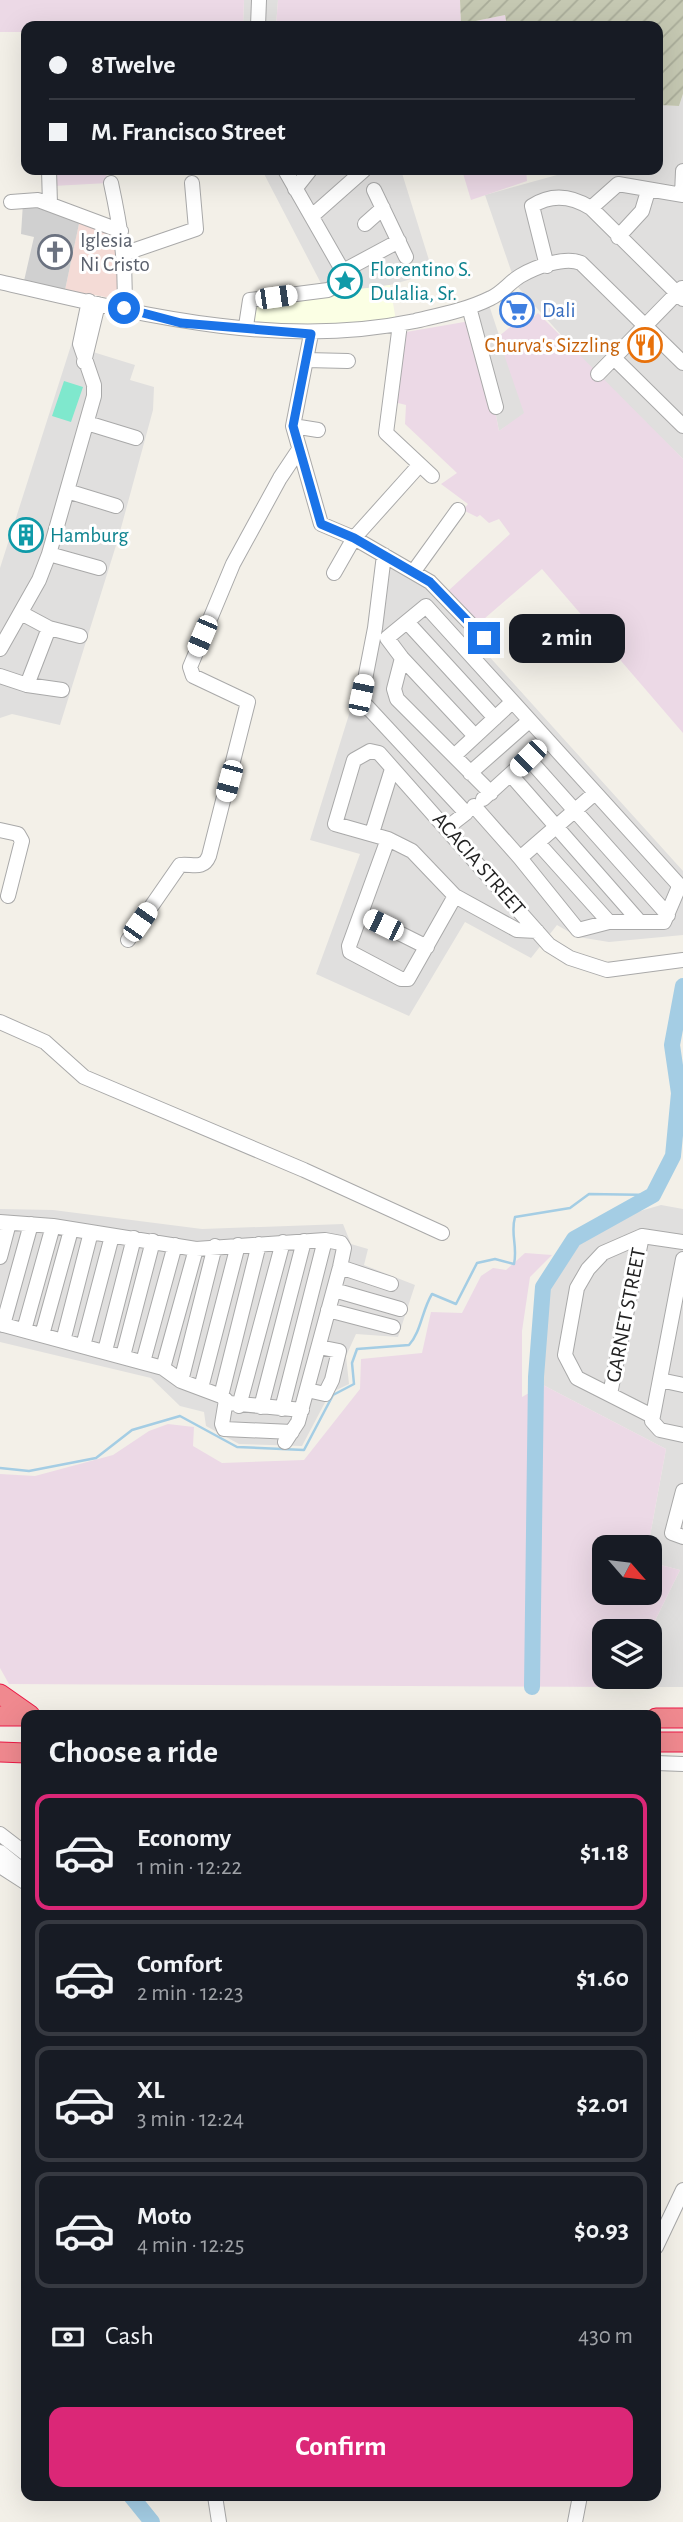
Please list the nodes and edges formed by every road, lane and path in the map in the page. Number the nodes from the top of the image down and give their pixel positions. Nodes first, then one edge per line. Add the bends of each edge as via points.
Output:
1 (259, 0) edge
2 (258, 21) edge
3 (683, 171) edge
4 (49, 175) edge
5 (288, 175) edge
6 (306, 175) edge
7 (353, 175) edge
8 (111, 183) dead end
9 (192, 183) dead end
10 (296, 189) junction
11 (374, 190) dead end
12 (648, 191) junction
13 (682, 195) edge
14 (11, 202) dead end
15 (50, 204) junction
16 (383, 208) junction
17 (591, 208) junction
18 (312, 216) junction
19 (365, 223) dead end
20 (121, 231) junction
21 (618, 237) junction
22 (399, 241) junction
23 (123, 254) junction
24 (406, 257) dead end
25 (547, 266) junction
26 (345, 270) junction
27 (0, 282) edge
28 (681, 293) edge
29 (94, 302) junction
30 (469, 307) junction
31 (124, 308) junction
32 (400, 324) junction
33 (246, 326) junction
34 (643, 326) junction
35 (311, 334) junction
36 (614, 358) junction
37 (306, 360) junction
38 (348, 361) dead end
39 (683, 363) edge
40 (598, 374) dead end
41 (496, 407) dead end
42 (87, 423) junction
43 (293, 426) junction
44 (683, 426) edge
45 (318, 430) dead end
46 (136, 438) dead end
47 (298, 451) junction
48 (415, 470) dead end
49 (432, 476) dead end
50 (67, 491) junction
51 (116, 506) dead end
52 (458, 510) dead end
53 (354, 538) junction
54 (49, 554) junction
55 (384, 555) junction
56 (99, 568) dead end
57 (414, 571) junction
58 (334, 573) dead end
59 (21, 613) junction
60 (407, 622) junction
61 (49, 628) junction
62 (375, 628) junction
63 (80, 636) dead end
64 (387, 638) junction
65 (484, 638) dead end
66 (0, 649) edge
67 (402, 658) junction
68 (0, 676) edge
69 (27, 685) junction
70 (62, 690) dead end
71 (512, 702) junction
72 (495, 718) junction
73 (529, 721) junction
74 (475, 736) junction
75 (547, 741) junction
76 (454, 756) junction
77 (528, 758) junction
78 (392, 769) junction
79 (470, 773) junction
80 (511, 775) junction
81 (491, 793) junction
82 (595, 793) junction
83 (470, 809) junction
84 (576, 811) junction
85 (448, 827) junction
86 (557, 827) junction
87 (0, 830) edge
88 (372, 833) junction
89 (388, 839) junction
90 (538, 843) junction
91 (520, 858) junction
92 (8, 896) dead end
93 (455, 896) junction
94 (361, 914) junction
95 (668, 915) junction
96 (639, 921) junction
97 (609, 922) junction
98 (537, 931) junction
99 (128, 940) dead end
100 (427, 947) junction
101 (681, 960) edge
102 (0, 1022) edge
103 (4, 1222) edge
104 (31, 1224) junction
105 (53, 1227) junction
106 (71, 1230) junction
107 (91, 1232) junction
108 (442, 1233) dead end
109 (112, 1236) junction
110 (642, 1236) junction
111 (134, 1238) junction
112 (325, 1240) junction
113 (153, 1241) junction
114 (304, 1241) junction
115 (283, 1242) junction
116 (683, 1242) edge
117 (259, 1244) junction
118 (175, 1245) junction
119 (215, 1245) junction
120 (238, 1245) junction
121 (196, 1249) junction
122 (0, 1257) edge
123 (683, 1259) edge
124 (340, 1267) junction
125 (391, 1284) dead end
126 (334, 1290) junction
127 (244, 1307) junction
128 (400, 1308) dead end
129 (328, 1310) junction
130 (264, 1311) junction
131 (283, 1315) junction
132 (303, 1321) junction
133 (2, 1324) edge
134 (325, 1326) junction
135 (393, 1327) dead end
136 (24, 1330) junction
137 (42, 1335) junction
138 (64, 1340) junction
139 (83, 1346) junction
140 (319, 1347) junction
141 (105, 1351) junction
142 (123, 1356) junction
143 (143, 1362) junction
144 (163, 1368) junction
145 (660, 1380) junction
146 (181, 1381) junction
147 (683, 1385) edge
148 (201, 1388) junction
149 (307, 1390) junction
150 (610, 1394) junction
151 (228, 1401) junction
152 (261, 1407) junction
153 (282, 1409) junction
154 (302, 1410) junction
155 (652, 1416) junction
156 (683, 1435) edge
157 (683, 1491) edge
158 (683, 1537) edge
159 (0, 1694) edge
160 (21, 1710) edge
161 (21, 1715) edge
162 (0, 1716) edge
163 (661, 1718) edge
164 (683, 1718) edge
165 (661, 1742) edge
166 (683, 1742) edge
167 (0, 1743) edge
168 (21, 1743) edge
169 (0, 1752) edge
170 (21, 1753) edge
171 (0, 1758) edge
172 (21, 1758) edge
173 (661, 1763) edge
174 (683, 1764) edge
175 (0, 1834) edge
176 (21, 1850) edge
177 (0, 1852) edge
178 (0, 1866) edge
179 (21, 1868) edge
180 (21, 1879) edge
181 (683, 2190) edge
182 (661, 2236) edge
183 (216, 2501) edge
184 (579, 2501) edge
185 (219, 2522) edge
186 (575, 2522) edge

1 - 2 street
3 - 13 street
4 - 15 street
5 - 10 street
6 - 10 street
7 - 18 street
8 - 20 street
9 - 23 street via 196,229
10 - 18 street
11 - 16 street
12 - 13 street
12 - 17 street via 615,184
12 - 21 street via 642,211
14 - 15 street
15 - 20 street
16 - 19 street
16 - 22 street
17 - 21 street
17 - 25 street via 567,196 533,204
18 - 26 street
20 - 23 street
21 - 28 street
22 - 24 street
22 - 26 street
23 - 31 street
25 - 30 street via 522,274 494,297
25 - 34 street via 569,259 581,263
26 - 33 street via 343,279 328,290 250,300
27 - 29 street
28 - 34 street
29 - 31 street
29 - 42 street via 85,362 94,385
30 - 32 street
30 - 41 street
31 - 33 street via 181,323
32 - 35 street
32 - 49 street via 386,433
33 - 35 street
34 - 36 street
34 - 39 street
35 - 37 street
36 - 40 street
36 - 44 street
37 - 38 street
37 - 43 street
42 - 46 street
42 - 50 street
43 - 45 street
43 - 47 street
47 - 53 street via 321,524
47 - 99 street via 233,564 190,667 193,676 248,702 209,856 202,865 180,865
48 - 53 street
50 - 51 street
50 - 54 street
52 - 57 street
53 - 55 street
53 - 58 street
54 - 56 street
54 - 59 street
55 - 57 street
55 - 62 street
57 - 65 street
59 - 61 street
59 - 66 street
60 - 64 street
60 - 71 street via 426,606
60 - 72 street
61 - 63 street
61 - 69 street
62 - 64 street
62 - 83 street via 360,700
64 - 67 street
67 - 74 street
67 - 76 street via 394,689 397,698
68 - 69 street
69 - 70 street
71 - 72 street
71 - 73 street
72 - 74 street
73 - 75 street
73 - 79 street
74 - 76 street
75 - 77 street
75 - 82 street
76 - 79 street
77 - 80 street
77 - 84 street
78 - 85 street, ACACIA STREET
78 - 88 street
78 - 88 street, ACACIA STREET via 373,750 354,760 335,824
79 - 81 street
80 - 81 street
80 - 86 street
81 - 83 street
82 - 84 street
82 - 95 street via 678,884
83 - 85 street
83 - 91 street
84 - 86 street
84 - 95 street
85 - 98 street, ACACIA STREET
86 - 90 street
86 - 96 street
87 - 92 street via 18,834 22,841
88 - 89 street
89 - 93 street via 416,854
89 - 94 street
90 - 91 street
90 - 97 street
91 - 97 street via 577,930
93 - 98 street via 517,930
93 - 100 street
94 - 100 street
94 - 100 street via 350,952 401,979 408,979
95 - 96 street via 664,922
96 - 97 street
98 - 101 street, ACACIA STREET via 549,945 594,968
102 - 108 street via 46,1042 84,1077
103 - 104 street
103 - 122 street
104 - 105 street
104 - 133 street
105 - 106 street
105 - 136 street
106 - 107 street
106 - 137 street
107 - 109 street
107 - 138 street
109 - 111 street
109 - 139 street
110 - 116 street
110 - 150 street, GARNET STREET
110 - 150 street via 603,1254 577,1288 565,1355 577,1378
111 - 113 street
111 - 141 street
112 - 114 street
112 - 124 street via 344,1248
112 - 132 street
113 - 118 street
113 - 142 street
114 - 115 street
114 - 131 street
115 - 117 street
115 - 130 street
117 - 120 street
117 - 127 street
118 - 121 street
118 - 143 street
119 - 120 street
119 - 121 street
119 - 146 street
120 - 148 street
121 - 144 street
123 - 145 street
124 - 125 street
124 - 126 street
126 - 128 street
126 - 129 street
127 - 130 street
127 - 151 street
129 - 134 street
129 - 135 street
130 - 131 street
130 - 151 street
131 - 132 street
131 - 152 street
132 - 134 street
132 - 153 street
133 - 136 street
134 - 140 street
136 - 137 street
137 - 138 street
138 - 139 street
139 - 141 street
140 - 149 street
140 - 149 street via 339,1351 337,1364 325,1394
141 - 142 street
142 - 143 street
143 - 144 street
144 - 146 street
145 - 147 street
145 - 155 street
146 - 148 street
148 - 151 street
149 - 154 street
150 - 155 street
151 - 152 street
151 - 154 street via 224,1429 289,1437
152 - 153 street
153 - 154 street
155 - 156 street via 660,1430
157 - 158 street via 671,1533
159 - 160 highway
161 - 162 highway
163 - 164 highway
165 - 166 highway
167 - 168 highway
169 - 170 highway
171 - 172 street
173 - 174 street
175 - 176 street
177 - 179 street
178 - 180 street
181 - 182 street
183 - 185 street
184 - 186 street

